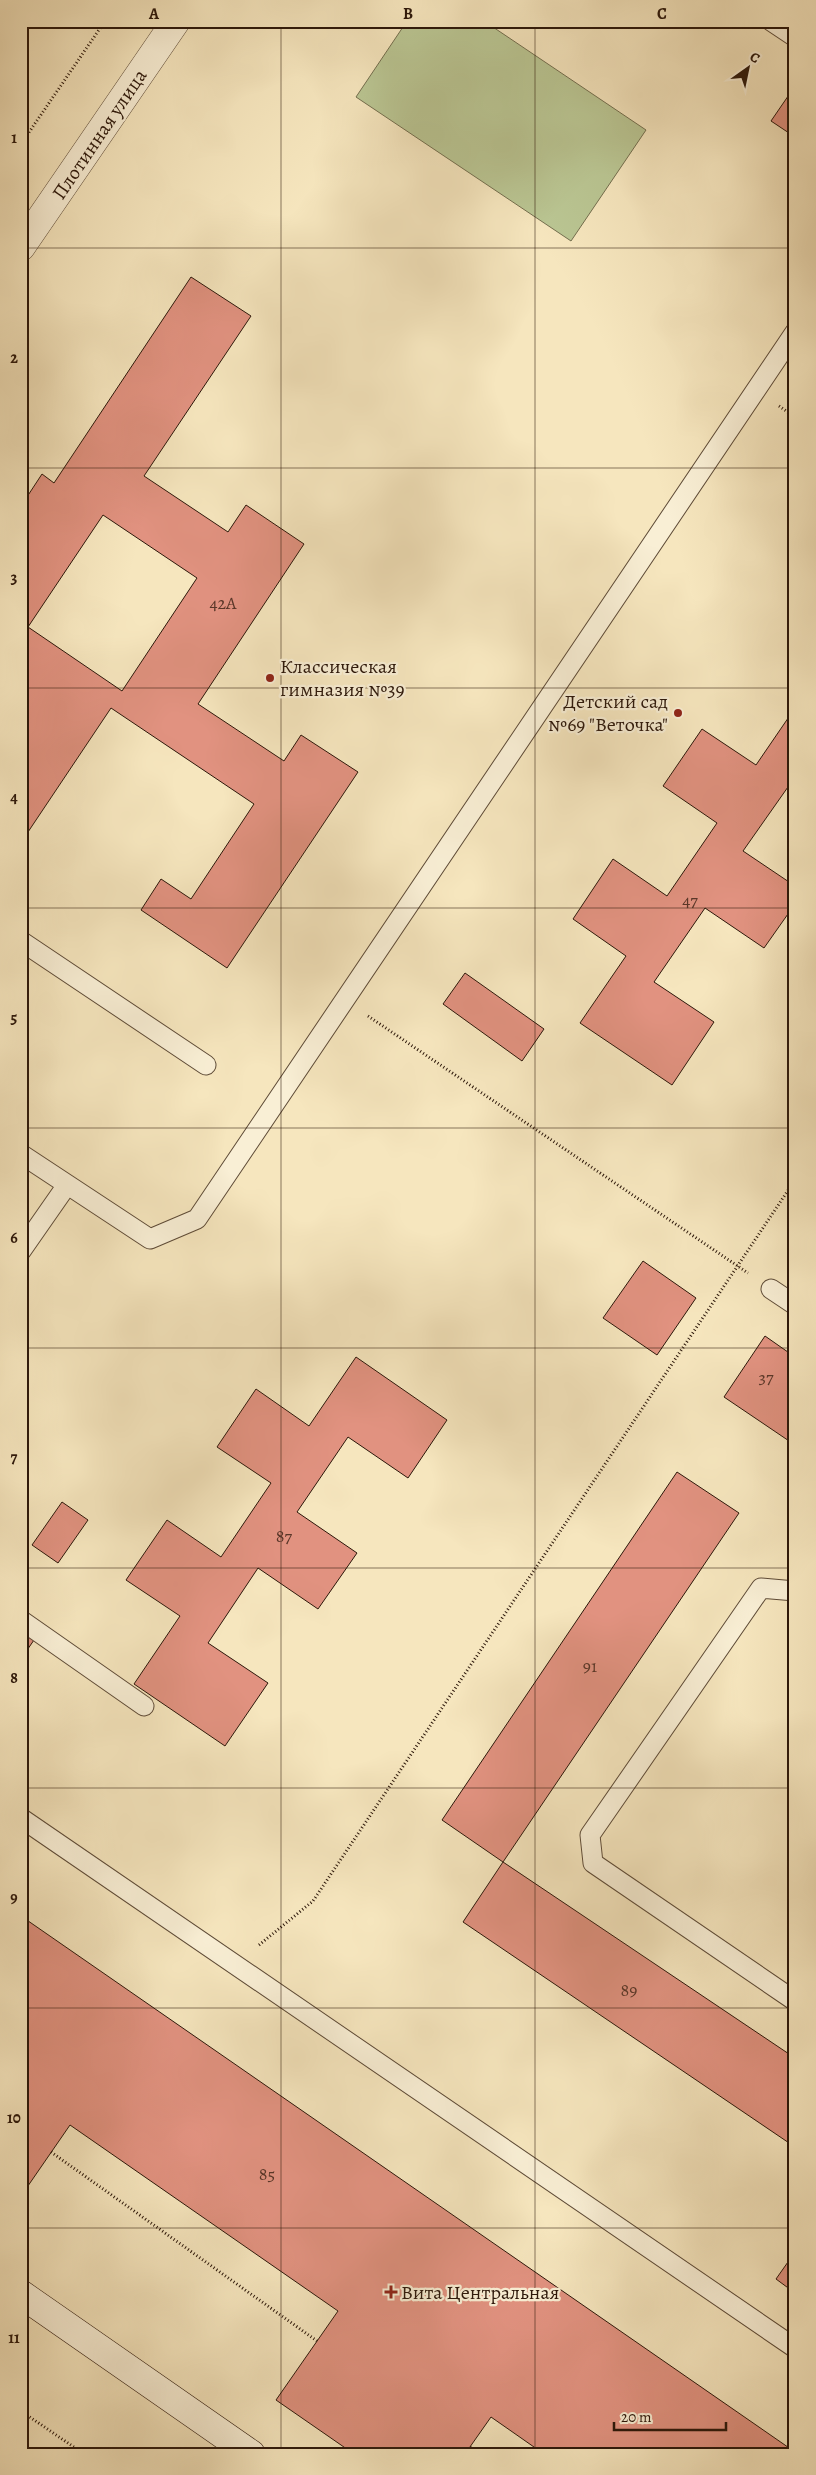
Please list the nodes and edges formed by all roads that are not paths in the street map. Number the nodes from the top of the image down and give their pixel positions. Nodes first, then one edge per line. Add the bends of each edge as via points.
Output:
1 (176, 21) edge
2 (771, 21) edge
3 (795, 37) edge
4 (21, 247) edge
5 (795, 332) edge
6 (21, 941) edge
7 (206, 1065) dead end
8 (21, 1154) edge
9 (67, 1185) junction
10 (21, 1251) edge
11 (771, 1289) road end
12 (795, 1305) edge
13 (795, 1591) edge
14 (21, 1620) edge
15 (144, 1706) dead end
16 (21, 1818) edge
17 (795, 2001) edge
18 (21, 2294) edge
19 (795, 2348) edge
20 (251, 2454) edge

1 - 4 main road, Плотинная улица
2 - 3 lane
5 - 9 lane via 197,1219 150,1239
6 - 7 lane
8 - 9 lane
9 - 10 lane
11 - 12 lane
13 - 17 lane via 760,1588 590,1835 593,1863
14 - 15 lane
16 - 19 lane
18 - 20 main road

